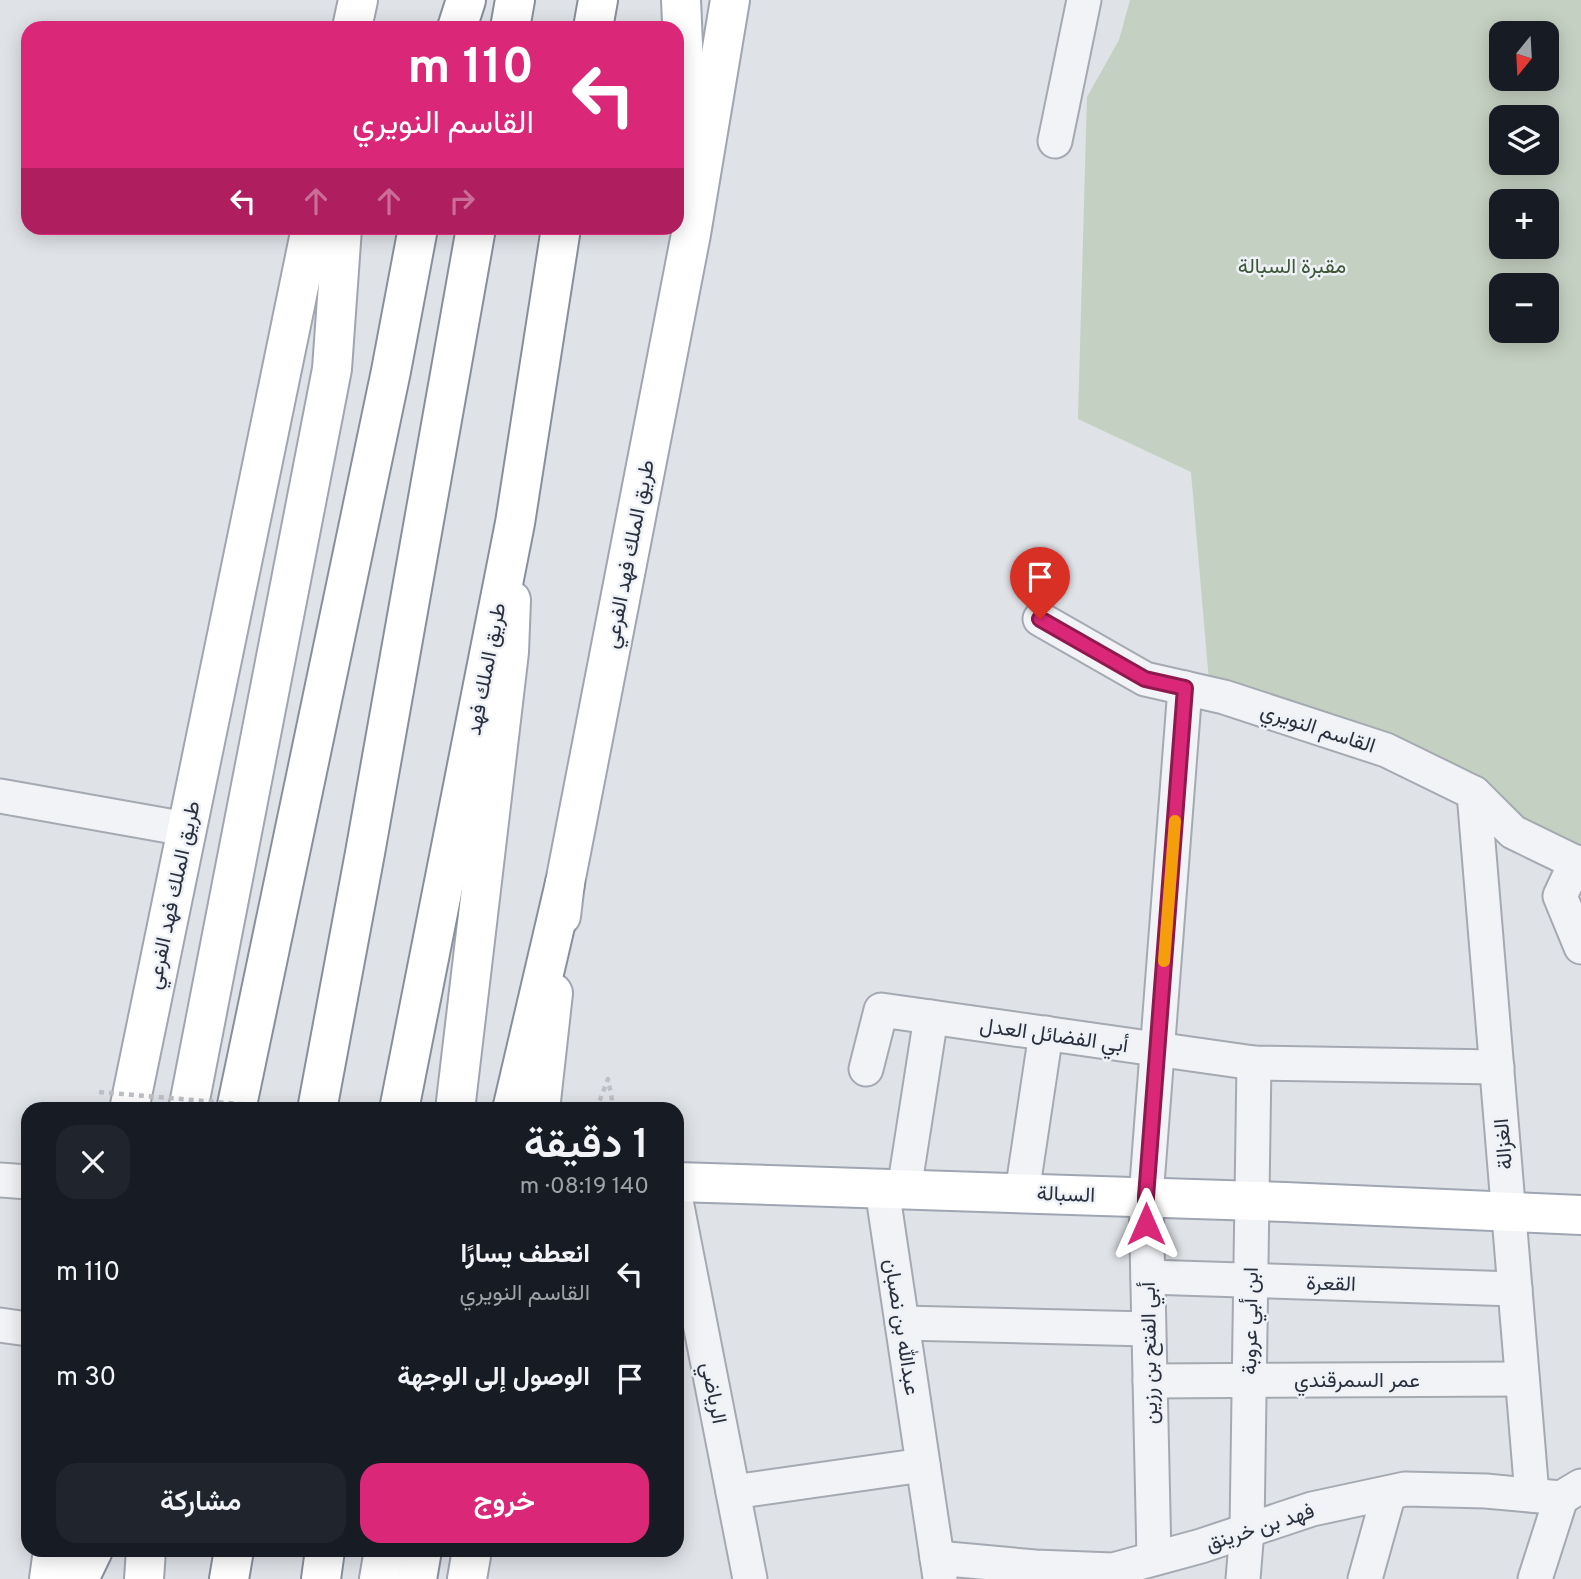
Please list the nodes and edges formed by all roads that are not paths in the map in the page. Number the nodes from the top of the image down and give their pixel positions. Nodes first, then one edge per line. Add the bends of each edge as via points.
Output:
1 (359, 0) edge
2 (466, 0) edge
3 (515, 0) edge
4 (597, 0) edge
5 (681, 0) edge
6 (707, 0) edge
7 (730, 0) edge
8 (1084, 0) edge
9 (356, 21) edge
10 (459, 21) edge
11 (511, 21) edge
12 (594, 21) edge
13 (682, 21) edge
14 (684, 70) edge
15 (1055, 141) dead end
16 (691, 234) junction
17 (310, 235) edge
18 (342, 235) edge
19 (417, 235) edge
20 (475, 235) edge
21 (560, 235) edge
22 (514, 523) junction
23 (1040, 619) dead end
24 (1185, 688) junction
25 (1474, 793) junction
26 (0, 796) edge
27 (186, 829) junction
28 (1578, 864) edge
29 (565, 883) junction
30 (1581, 947) edge
31 (931, 1017) junction
32 (1045, 1033) junction
33 (1157, 1049) junction
34 (1254, 1063) junction
35 (1497, 1066) junction
36 (866, 1069) dead end
37 (114, 1101) edge
38 (190, 1102) edge
39 (238, 1102) edge
40 (318, 1102) edge
41 (401, 1102) edge
42 (456, 1102) edge
43 (514, 1102) edge
44 (541, 1102) edge
45 (0, 1180) edge
46 (21, 1182) edge
47 (684, 1182) edge
48 (893, 1189) junction
49 (1023, 1193) junction
50 (1146, 1197) junction
51 (1251, 1200) junction
52 (1508, 1212) junction
53 (1581, 1215) edge
54 (684, 1242) edge
55 (1148, 1277) junction
56 (1250, 1280) junction
57 (1515, 1289) junction
58 (902, 1323) junction
59 (0, 1325) edge
60 (21, 1328) edge
61 (1149, 1329) junction
62 (1522, 1379) junction
63 (1150, 1381) junction
64 (1249, 1381) junction
65 (923, 1465) junction
66 (733, 1492) junction
67 (1389, 1493) junction
68 (1558, 1493) edge
69 (1247, 1530) junction
70 (52, 1557) edge
71 (90, 1557) edge
72 (146, 1557) edge
73 (233, 1557) edge
74 (324, 1557) edge
75 (383, 1557) edge
76 (421, 1557) edge
77 (471, 1557) edge
78 (1154, 1558) junction
79 (939, 1568) edge
80 (48, 1579) edge
81 (79, 1579) edge
82 (144, 1579) edge
83 (229, 1579) edge
84 (321, 1579) edge
85 (379, 1579) edge
86 (417, 1579) edge
87 (467, 1579) edge
88 (750, 1579) edge
89 (1243, 1579) edge
90 (1365, 1579) edge
91 (1535, 1579) edge

1 - 9 main road
2 - 10 main road
3 - 11 main road
4 - 12 main road
5 - 13 main road
6 - 16 main road
7 - 16 main road, طريق الملك فهد الفرعي
8 - 15 street
14 - 16 main road
16 - 29 main road, طريق الملك فهد الفرعي
17 - 27 main road, طريق الملك فهد الفرعي
18 - 38 main road via 332,369
19 - 39 main road
20 - 40 main road
21 - 22 main road, طريق الملك فهد
22 - 41 main road, طريق الملك فهد
22 - 42 main road via 509,652
23 - 24 street, القاسم النويري via 1145,679
24 - 25 street, القاسم النويري via 1386,750
24 - 33 street, أبي الفتح بن رزين
25 - 28 street, القاسم النويري via 1513,832
25 - 35 street, الغزالة
26 - 27 street
27 - 37 main road, طريق الملك فهد الفرعي
28 - 30 street via 1560,896
29 - 43 main road
29 - 44 main road, طريق الملك فهد الفرعي
31 - 32 street, أبي الفضائل العدل
31 - 36 street, أبي الفضائل العدل via 881,1010
31 - 48 street, عبدالله بن نصبان
32 - 33 street, أبي الفضائل العدل
32 - 49 street
33 - 34 street, أبي الفضائل العدل
33 - 50 street, أبي الفتح بن رزين
34 - 35 street, أبي الفضائل العدل
34 - 51 street, ابن أبي عروبة
35 - 52 street, الغزالة
45 - 46 street
47 - 48 main road, السبالة
48 - 49 main road, السبالة
48 - 58 street, عبدالله بن نصبان
49 - 50 main road, السبالة
50 - 51 main road, السبالة
50 - 55 street, أبي الفتح بن رزين
51 - 52 main road, السبالة
51 - 56 street, ابن أبي عروبة
52 - 53 main road, السبالة
52 - 57 street, الغزالة
54 - 66 street, الرياضي
55 - 56 street, القعرة
55 - 61 street, أبي الفتح بن رزين
56 - 57 street, القعرة
56 - 64 street, ابن أبي عروبة
57 - 62 street, الغزالة
58 - 61 street
58 - 65 street, عبدالله بن نصبان
59 - 60 street
61 - 63 street, أبي الفتح بن رزين
62 - 64 street, عمر السمرقندي
62 - 68 street, الغزالة
63 - 64 street, عمر السمرقندي
63 - 78 street, أبي الفتح بن رزين
64 - 69 street, ابن أبي عروبة
65 - 66 street
65 - 79 street, عبدالله بن نصبان
66 - 88 street, الرياضي
67 - 68 street, فهد بن خرينق via 1405,1489
67 - 69 street, فهد بن خرينق via 1311,1509
67 - 90 street
68 - 91 street, الغزالة
69 - 78 street, فهد بن خرينق
69 - 89 street, ابن أبي عروبة
70 - 80 main road
71 - 81 main road
72 - 82 main road
73 - 83 main road
74 - 84 main road
75 - 85 main road
76 - 86 main road
77 - 87 main road
78 - 79 street, فهد بن خرينق via 1113,1570

